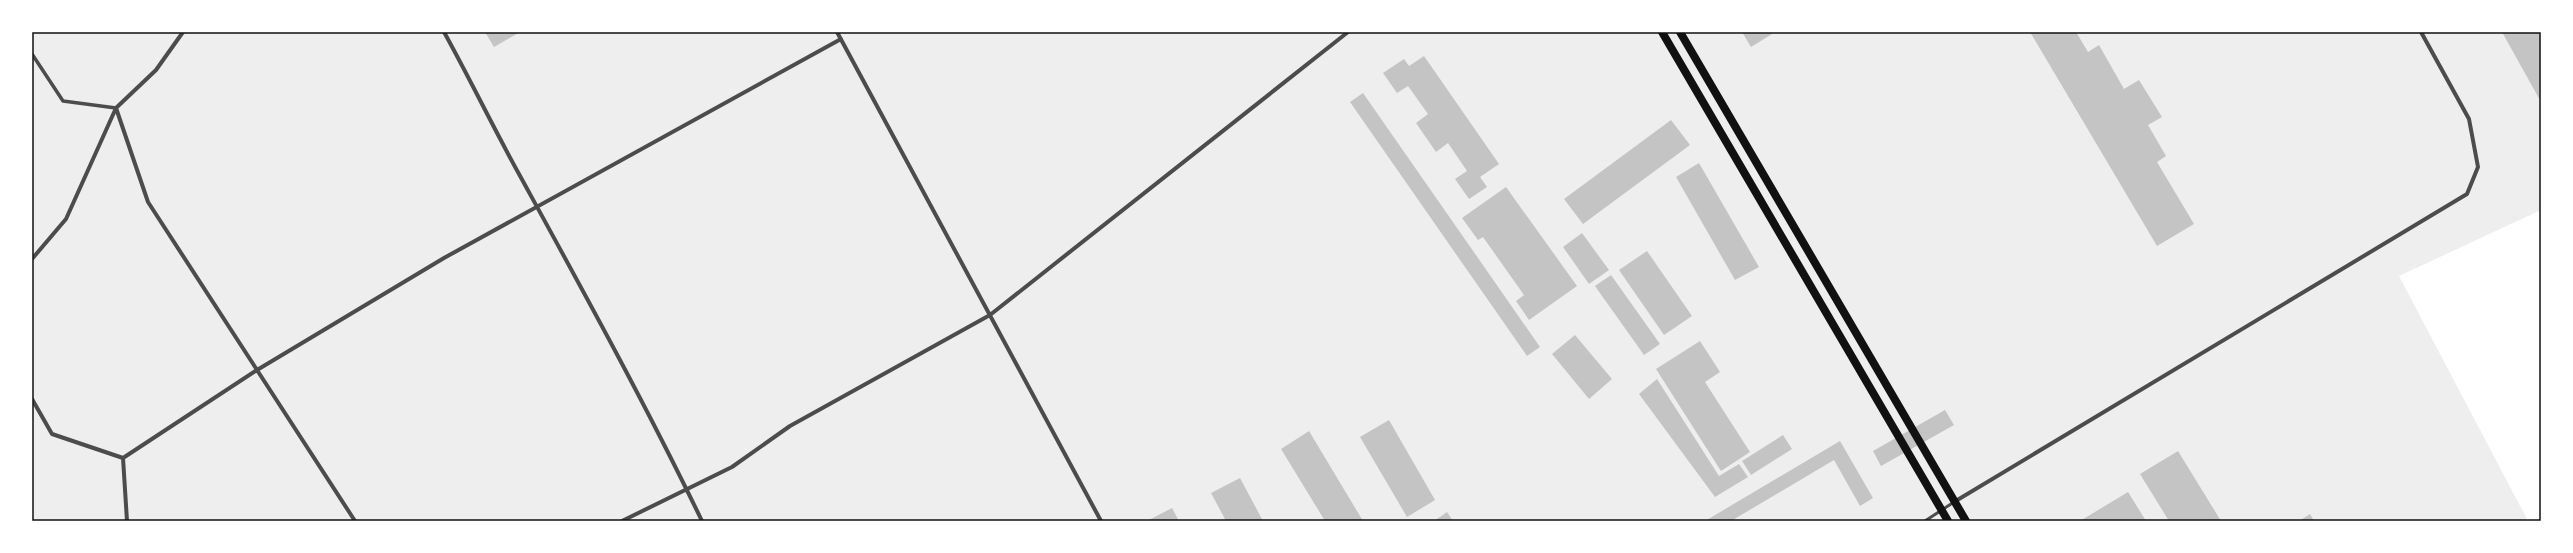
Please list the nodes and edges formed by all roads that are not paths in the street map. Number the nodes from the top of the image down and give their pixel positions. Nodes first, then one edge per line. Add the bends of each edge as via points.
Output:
1 (183, 32) edge
2 (444, 32) edge
3 (837, 32) edge
4 (1348, 32) edge
5 (1662, 32) edge
6 (1680, 32) edge
7 (2421, 32) edge
8 (841, 39) junction
9 (32, 54) edge
10 (116, 108) junction
11 (538, 206) junction
12 (32, 258) edge
13 (990, 315) junction
14 (258, 370) junction
15 (32, 399) edge
16 (123, 458) junction
17 (687, 489) junction
18 (1954, 502) junction
19 (1942, 510) junction
20 (127, 521) edge
21 (355, 521) edge
22 (622, 521) edge
23 (702, 521) edge
24 (1101, 521) edge
25 (1925, 521) edge
26 (1948, 521) edge
27 (1966, 521) edge

1 - 10 street via 156,70
2 - 11 street
3 - 8 street
4 - 13 street
5 - 19 main road
6 - 18 main road
7 - 18 street via 2469,119 2478,167 2466,194
8 - 11 street
8 - 13 street
9 - 10 street via 63,101
10 - 12 street via 66,219
10 - 14 street via 148,202
11 - 14 street via 444,258
11 - 17 street via 600,319
13 - 17 street via 790,426 732,467
13 - 24 street
14 - 16 street
14 - 21 street
15 - 16 street via 52,434
16 - 20 street
17 - 22 street
17 - 23 street
18 - 19 lane
18 - 27 main road
19 - 25 lane
19 - 26 main road

